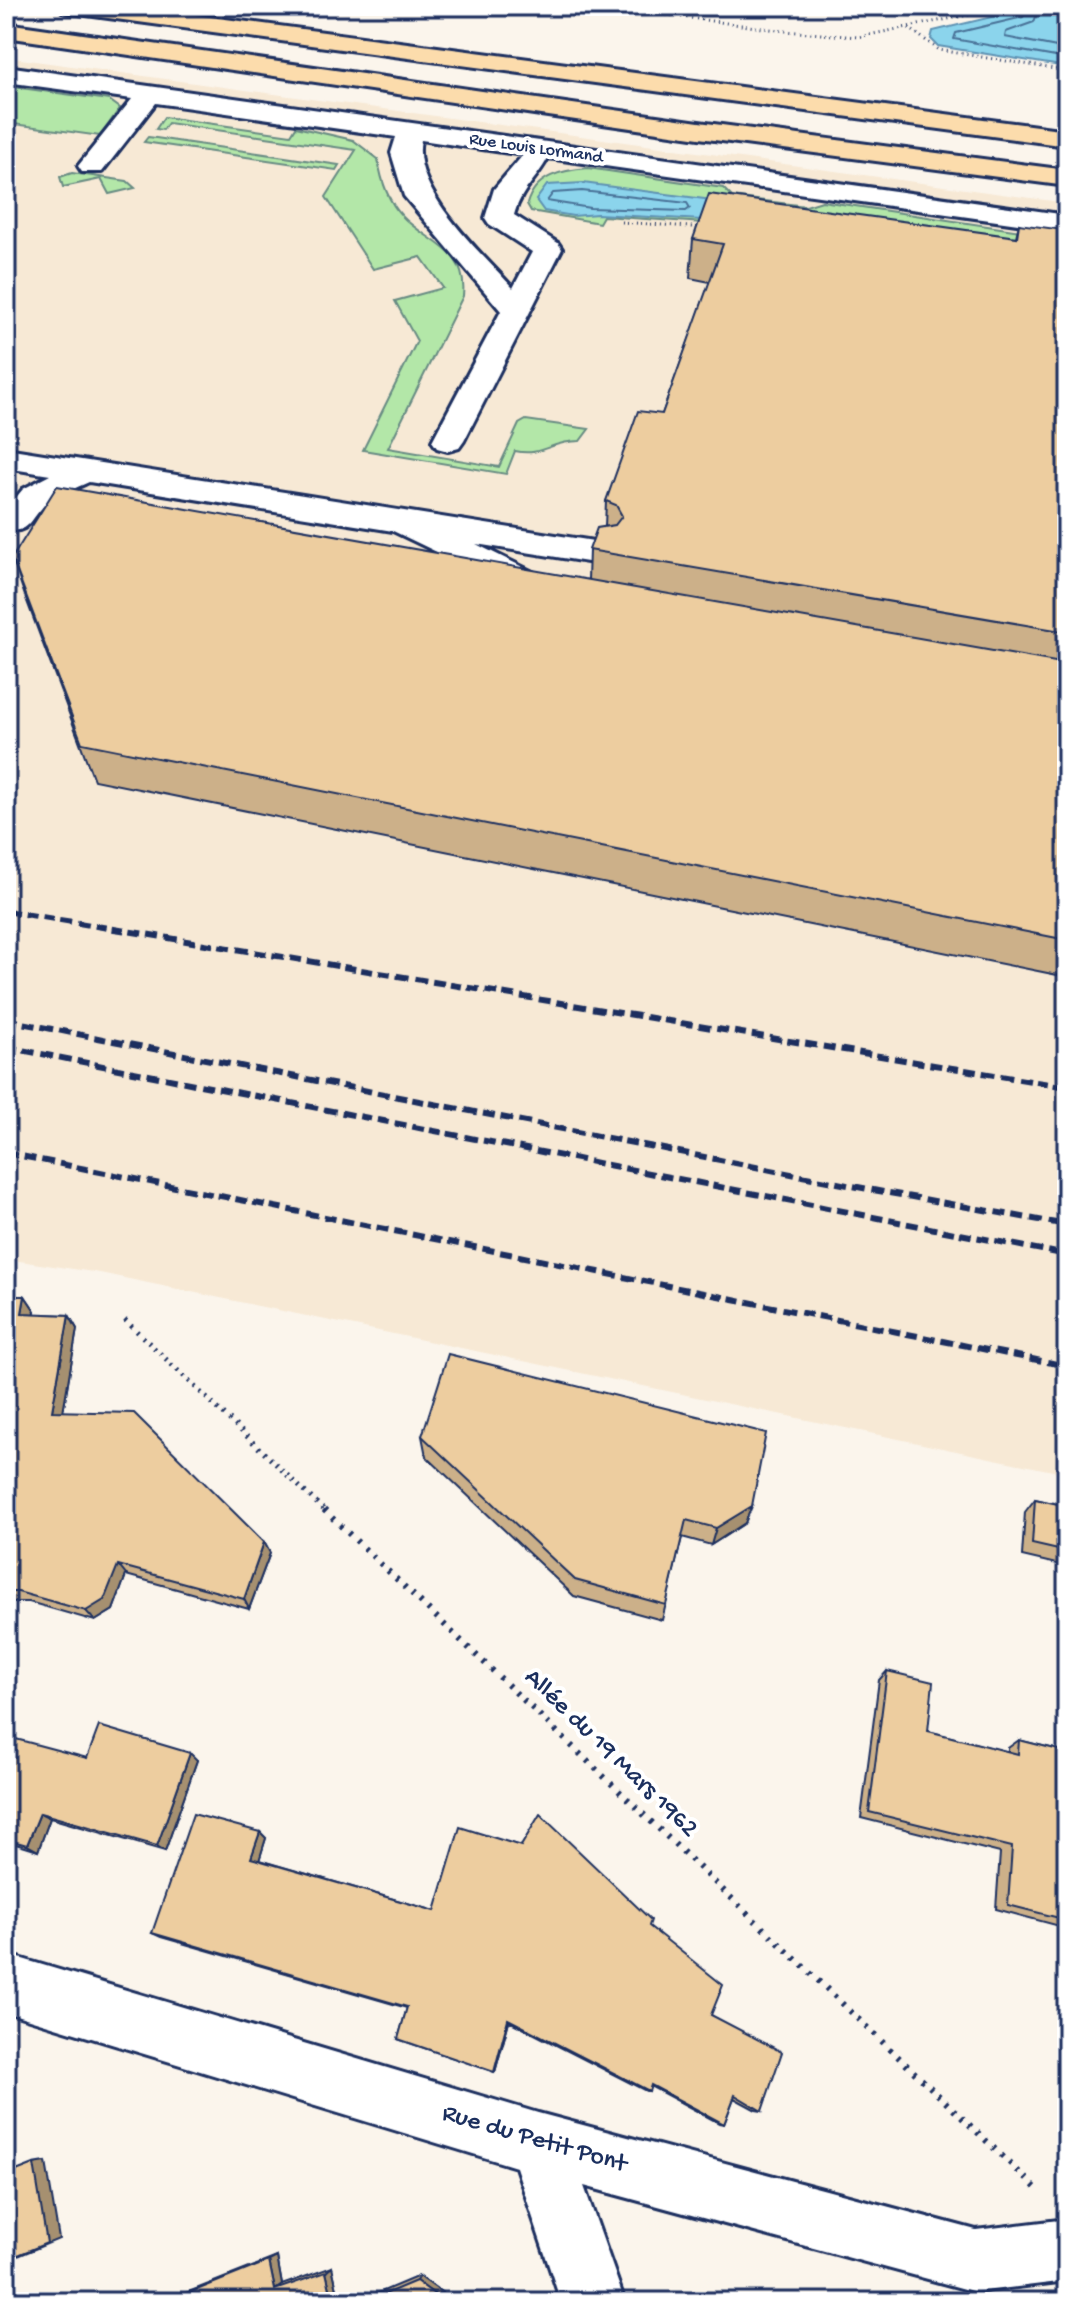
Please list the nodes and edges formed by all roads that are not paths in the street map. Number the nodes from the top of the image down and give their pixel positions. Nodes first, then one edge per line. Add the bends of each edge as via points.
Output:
1 (71, 6) edge
2 (259, 6) edge
3 (6, 30) edge
4 (6, 74) edge
5 (150, 94) junction
6 (886, 112) junction
7 (410, 132) junction
8 (1067, 138) edge
9 (539, 150) junction
10 (92, 166) dead end
11 (1067, 178) edge
12 (1067, 223) edge
13 (516, 310) junction
14 (448, 441) dead end
15 (6, 458) edge
16 (84, 471) junction
17 (6, 516) edge
18 (403, 522) junction
19 (600, 553) edge
20 (574, 601) edge
21 (6, 1983) edge
22 (538, 2143) junction
23 (1067, 2250) edge
24 (593, 2302) edge

1 - 6 main road
2 - 6 main road via 838,93
3 - 11 main road
4 - 5 street, Rue Louis Lormand
5 - 7 street, Rue Louis Lormand
5 - 10 street
6 - 8 main road
7 - 9 street, Rue Louis Lormand
7 - 13 street via 405,153 418,196
9 - 12 street, Rue Louis Lormand
9 - 13 street via 508,189 499,218 548,249
13 - 14 street
15 - 16 street
16 - 17 street via 35,496 15,521
16 - 18 street
18 - 19 street
18 - 20 street
21 - 22 street, Rue du Petit Pont
22 - 23 street, Rue du Petit Pont via 976,2261
22 - 24 street

